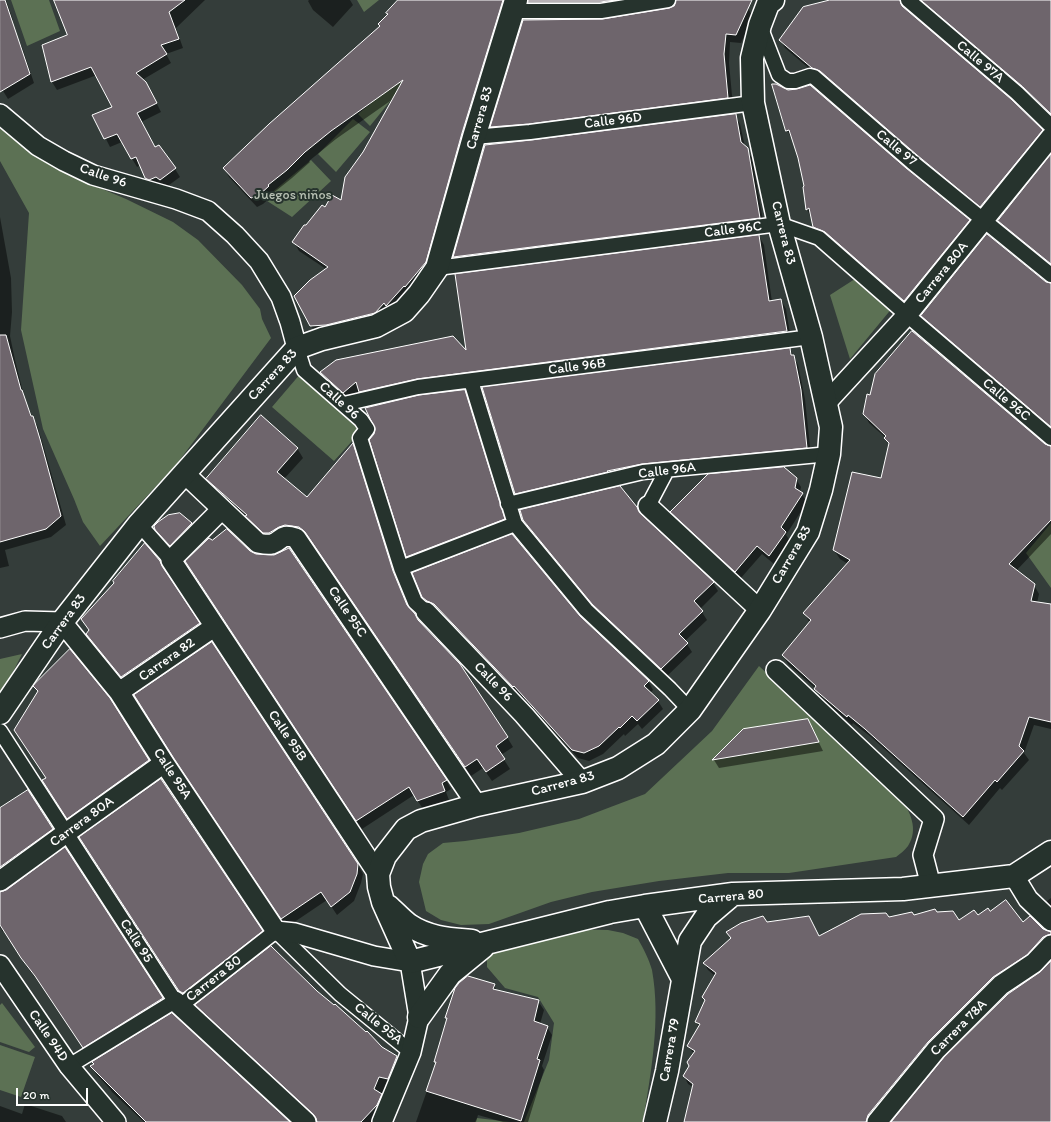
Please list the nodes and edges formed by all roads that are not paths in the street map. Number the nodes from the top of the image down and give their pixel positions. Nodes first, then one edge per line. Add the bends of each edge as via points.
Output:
1 (668, 0) edge
2 (774, 0) edge
3 (908, 0) edge
4 (514, 6) edge
5 (760, 26) junction
6 (753, 103) junction
7 (0, 114) edge
8 (1051, 126) edge
9 (474, 137) junction
10 (1051, 137) edge
11 (984, 221) junction
12 (779, 224) junction
13 (437, 268) junction
14 (1051, 275) edge
15 (907, 315) junction
16 (811, 337) junction
17 (296, 348) junction
18 (471, 381) junction
19 (826, 403) junction
20 (344, 404) junction
21 (1051, 438) edge
22 (829, 454) junction
23 (667, 470) junction
24 (184, 472) junction
25 (508, 504) junction
26 (648, 506) joint
27 (222, 509) junction
28 (139, 524) junction
29 (515, 524) junction
30 (171, 560) junction
31 (401, 568) junction
32 (760, 610) junction
33 (426, 612) joint
34 (62, 622) junction
35 (214, 627) junction
36 (0, 628) edge
37 (776, 670) dead end
38 (119, 692) junction
39 (690, 710) junction
40 (0, 713) edge
41 (0, 731) edge
42 (164, 763) junction
43 (582, 782) junction
44 (477, 805) junction
45 (66, 833) junction
46 (1051, 852) edge
47 (378, 874) junction
48 (1014, 876) junction
49 (0, 881) edge
50 (932, 886) junction
51 (733, 894) junction
52 (383, 902) junction
53 (645, 906) junction
54 (1051, 921) edge
55 (276, 931) junction
56 (489, 943) junction
57 (1051, 945) edge
58 (410, 962) junction
59 (0, 965) edge
60 (682, 977) junction
61 (178, 1003) junction
62 (419, 1017) junction
63 (411, 1052) junction
64 (69, 1066) junction
65 (116, 1122) edge
66 (306, 1122) edge
67 (382, 1122) edge
68 (655, 1122) edge
69 (877, 1122) edge

1 - 4 street via 601,11
2 - 5 street, Carrera 83 via 768,4
3 - 8 street, Calle 97A via 1017,93
4 - 9 street, Carrera 83
5 - 6 street, Carrera 83 via 752,58
5 - 11 street, Calle 97 via 779,75 788,81 814,77
6 - 9 street, Calle 96D
6 - 12 street, Carrera 83
7 - 17 street, Calle 96 via 38,146 87,172 208,211 259,261 281,297
9 - 13 street, Carrera 83
10 - 11 street, Carrera 80A
11 - 14 street, Calle 97
11 - 15 street, Carrera 80A
12 - 13 street, Calle 96C
12 - 15 street, Calle 96C via 819,238
12 - 16 street, Carrera 83
13 - 17 street, Carrera 83 via 404,311 376,326
15 - 19 street, Carrera 80A
15 - 21 street, Calle 96C
16 - 18 street, Calle 96B
16 - 19 street, Carrera 83
17 - 20 street, Calle 96 via 304,370
17 - 24 street, Carrera 83
18 - 20 street, Calle 96B via 418,387
18 - 25 street
19 - 22 street, Carrera 83 via 831,427
20 - 31 street, Calle 96 via 362,420 367,430 360,438
22 - 23 street, Calle 96A
22 - 32 street, Carrera 83 via 808,532
23 - 25 street, Calle 96A via 643,472
23 - 26 street
24 - 27 street, Calle 95C
24 - 28 street, Carrera 83
25 - 29 street
26 - 32 street
27 - 30 street
27 - 44 street, Calle 95C via 258,543 273,544 288,535 296,538
28 - 30 street, Calle 95B
28 - 34 street, Carrera 83
29 - 31 street
29 - 39 street via 586,610
30 - 35 street, Calle 95B
31 - 33 street, Calle 96 via 415,602
32 - 39 street, Carrera 83
33 - 43 street, Calle 96 via 524,715
34 - 36 street via 25,621
34 - 38 street, Calle 95A
34 - 40 street, Carrera 83
35 - 38 street, Carrera 82
35 - 47 street, Calle 95B
37 - 50 street via 934,819 923,855
38 - 42 street, Calle 95A
39 - 43 street, Carrera 83 via 656,744 618,768
41 - 45 street, Calle 95
42 - 45 street, Carrera 80A
42 - 55 street, Calle 95A
43 - 44 street, Carrera 83
44 - 47 street, Carrera 83 via 421,821 406,829 385,856
45 - 49 street, Carrera 80A
45 - 61 street, Calle 95
46 - 48 street, Carrera 80
47 - 52 street, Calle 95B
48 - 50 street, Carrera 80
48 - 54 street via 1028,898
50 - 51 street, Carrera 80
51 - 53 street, Carrera 80
51 - 60 street, Carrera 79 via 706,917 690,941
52 - 56 street via 409,925 424,934
52 - 58 street, Calle 95B
53 - 56 street, Carrera 80 via 610,912
53 - 60 street
55 - 58 street via 295,933 374,956
55 - 61 street, Carrera 80
55 - 63 street, Calle 95A via 340,994
56 - 58 street, Carrera 80
56 - 62 street via 450,974
57 - 69 street, Carrera 78A via 1034,963 1001,986 936,1050
58 - 62 street
59 - 64 street, Calle 94D
60 - 68 street, Carrera 79 via 667,1071
61 - 64 street, Carrera 80
61 - 66 street, Calle 95
62 - 63 street
63 - 67 street
64 - 65 street, Calle 94D

